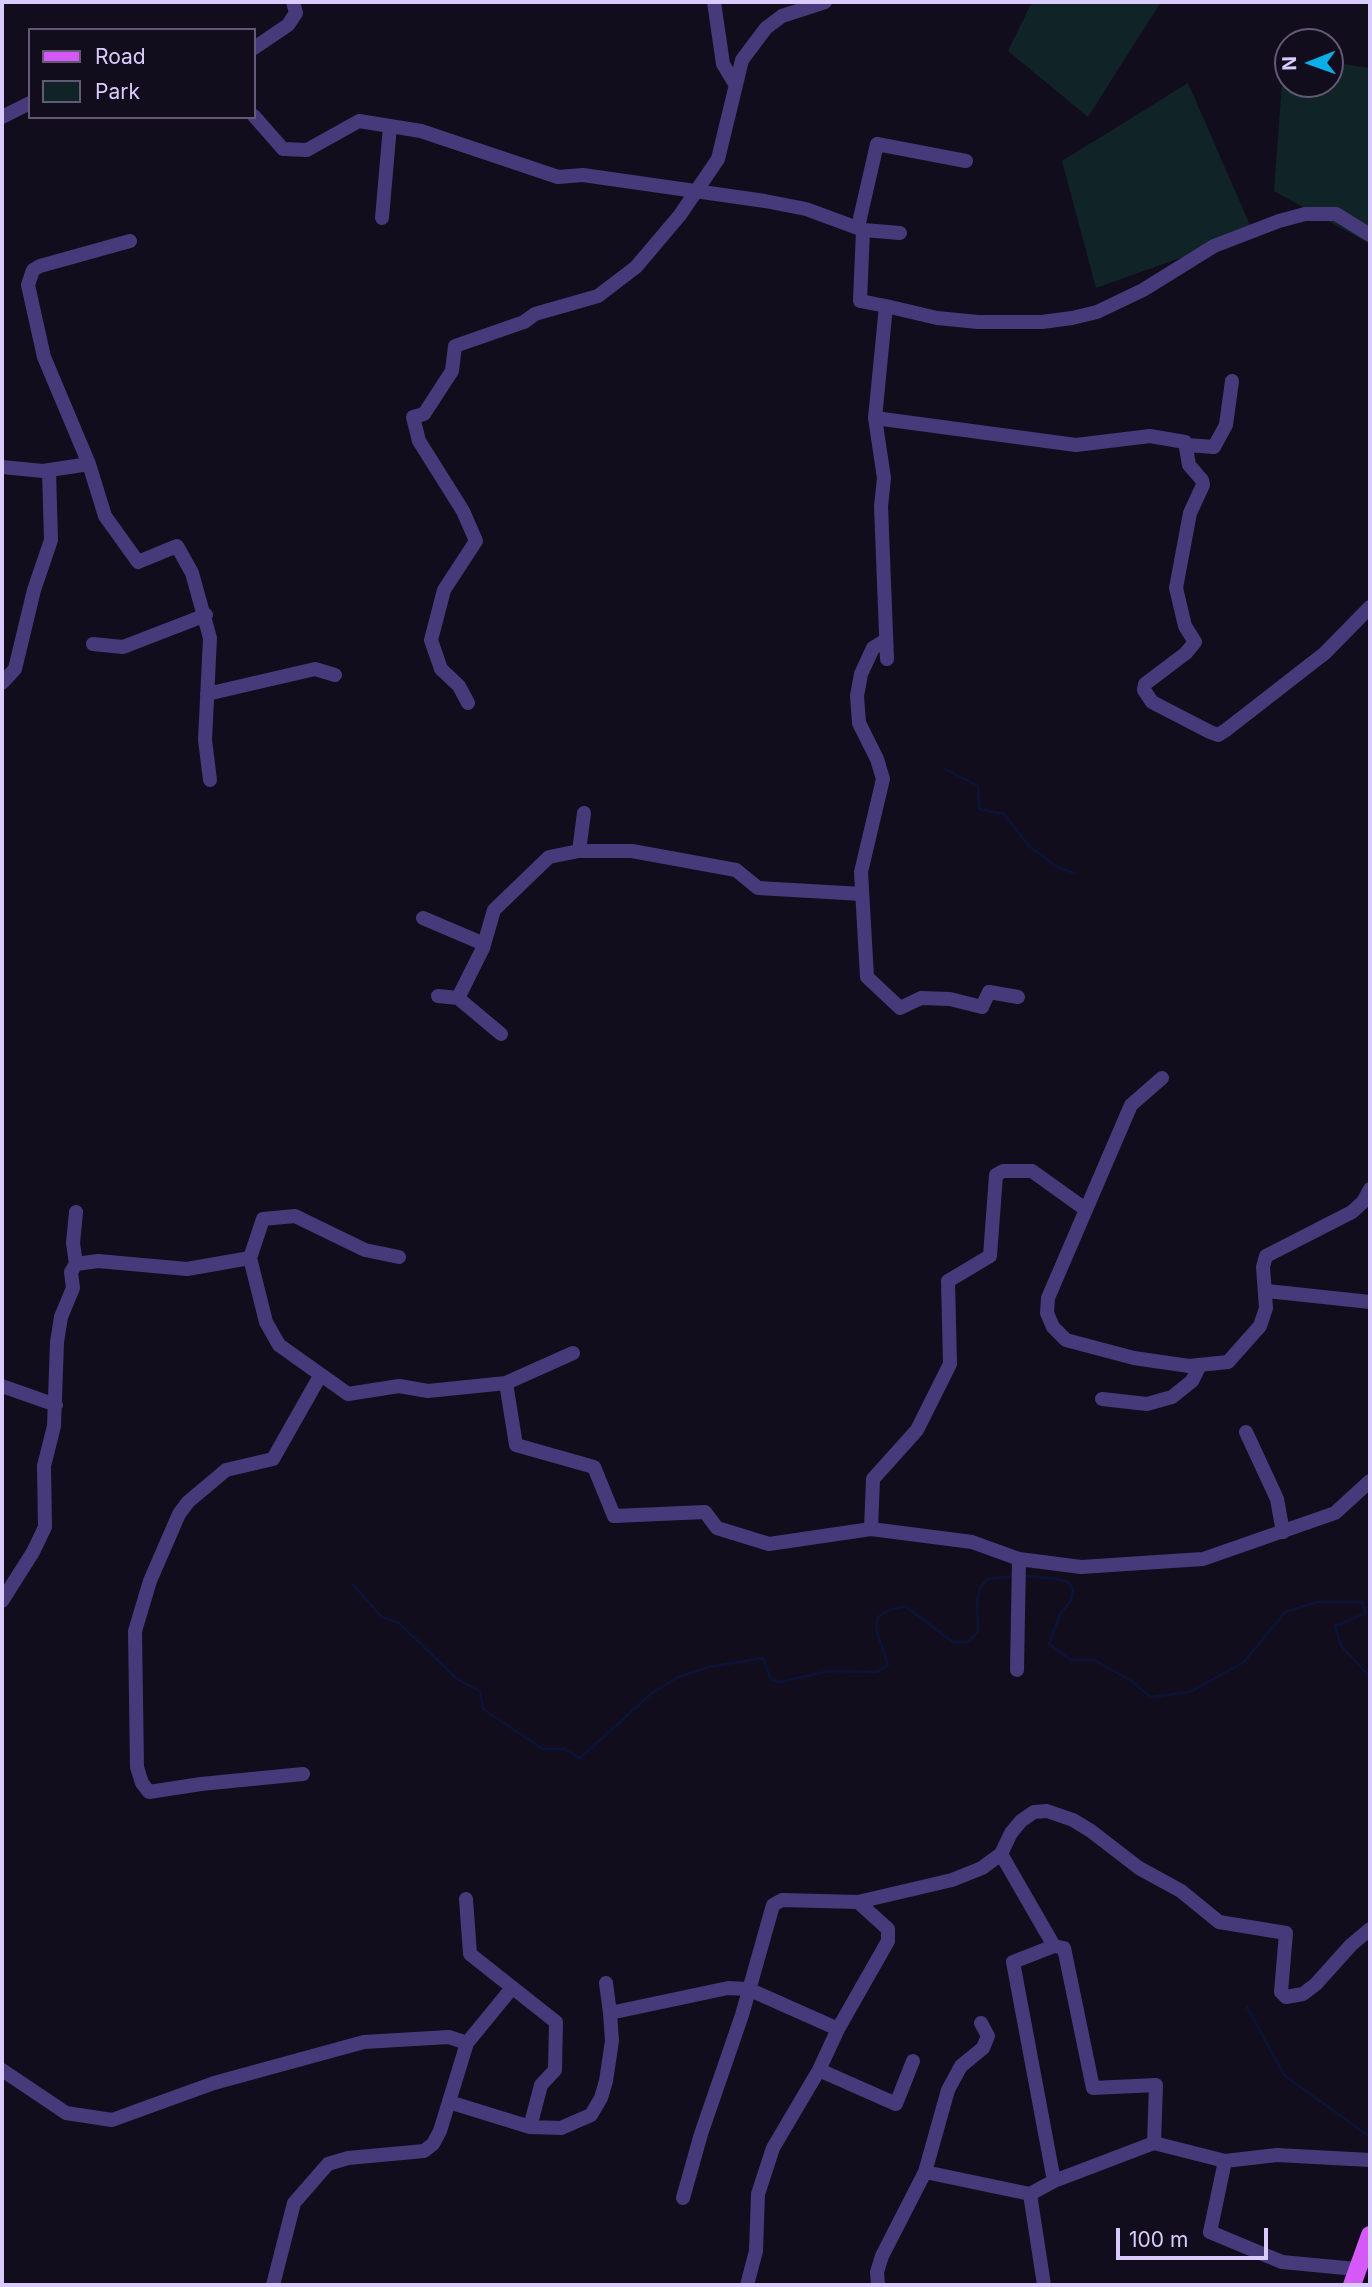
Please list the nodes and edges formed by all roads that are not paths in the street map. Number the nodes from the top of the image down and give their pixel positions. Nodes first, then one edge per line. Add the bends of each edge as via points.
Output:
1 (293, 2) edge
2 (714, 2) edge
3 (825, 2) edge
4 (256, 47) edge
5 (735, 84) junction
6 (28, 104) edge
7 (2, 117) edge
8 (256, 118) edge
9 (390, 126) junction
10 (966, 161) dead end
11 (698, 192) junction
12 (382, 218) dead end
13 (861, 228) junction
14 (900, 233) dead end
15 (1370, 235) edge
16 (130, 241) dead end
17 (886, 306) junction
18 (1232, 381) dead end
19 (875, 418) junction
20 (1187, 446) junction
21 (89, 464) junction
22 (2, 467) edge
23 (48, 471) junction
24 (1370, 607) edge
25 (206, 615) junction
26 (886, 640) junction
27 (93, 644) dead end
28 (887, 659) dead end
29 (335, 675) dead end
30 (2, 683) edge
31 (207, 694) junction
32 (468, 703) dead end
33 (210, 780) dead end
34 (584, 813) dead end
35 (579, 850) junction
36 (862, 894) junction
37 (423, 918) dead end
38 (484, 944) junction
39 (438, 996) dead end
40 (1018, 997) dead end
41 (458, 998) junction
42 (501, 1034) dead end
43 (1162, 1078) dead end
44 (1370, 1189) edge
45 (1085, 1209) junction
46 (76, 1212) dead end
47 (399, 1257) dead end
48 (250, 1258) junction
49 (76, 1264) junction
50 (1267, 1291) junction
51 (1370, 1302) edge
52 (573, 1353) dead end
53 (1200, 1365) junction
54 (320, 1376) junction
55 (506, 1383) junction
56 (2, 1386) edge
57 (1102, 1399) dead end
58 (56, 1405) junction
59 (1246, 1432) dead end
60 (1370, 1481) edge
61 (871, 1529) junction
62 (1283, 1531) junction
63 (1019, 1564) junction
64 (2, 1601) edge
65 (1017, 1670) dead end
66 (303, 1774) dead end
67 (1001, 1854) junction
68 (466, 1899) dead end
69 (858, 1902) junction
70 (1370, 1929) edge
71 (1054, 1946) junction
72 (606, 1983) dead end
73 (512, 1988) junction
74 (748, 1989) junction
75 (610, 2013) junction
76 (981, 2022) dead end
77 (838, 2029) junction
78 (467, 2043) junction
79 (913, 2061) dead end
80 (2, 2070) edge
81 (819, 2070) junction
82 (449, 2102) junction
83 (530, 2127) junction
84 (1154, 2143) junction
85 (1370, 2160) edge
86 (1225, 2161) junction
87 (925, 2172) junction
88 (1054, 2180) junction
89 (1030, 2194) junction
90 (684, 2198) dead end
91 (1370, 2235) edge
92 (1354, 2277) edge
93 (273, 2285) edge
94 (747, 2285) edge
95 (878, 2285) edge
96 (1044, 2285) edge

1 - 4 street via 296,13 288,25
2 - 5 street via 723,64
3 - 5 street via 782,16 766,28 742,60
5 - 11 street via 718,159
6 - 7 street
8 - 9 street via 283,149 307,150 359,121
9 - 11 street via 421,131 558,177 583,175
9 - 12 street
10 - 13 street via 877,144
11 - 13 street via 806,209
11 - 32 street via 636,267 598,296 535,314 455,346 452,371 424,415 413,417 419,441 476,541 444,590 431,640 440,669
13 - 14 street
13 - 17 street via 860,301
15 - 17 street via 1336,214 1279,221 1214,246 1097,312 1062,319 978,322
16 - 21 street via 40,266 33,270 28,285 44,357
17 - 19 street
18 - 20 street via 1226,425 1214,447
19 - 20 street via 1069,445 1150,436 1182,440
19 - 26 street via 884,478
20 - 24 street via 1189,465 1203,485 1189,513 1176,588 1185,626 1195,642 1144,684 1152,702 1218,735 1325,653
21 - 23 street
21 - 25 street via 105,516 138,562 177,546
22 - 23 street
23 - 30 street via 51,540 15,669
25 - 27 street via 124,647
25 - 31 street via 210,638
26 - 28 street
26 - 36 street via 873,648 861,674 858,696 859,723 883,779 861,872
29 - 31 street via 316,668
31 - 33 street via 205,740
34 - 35 street
35 - 36 street via 632,852 736,870 758,888
35 - 38 street via 549,857 494,910
36 - 40 street via 867,976 900,1008 921,998 982,1007 989,992
37 - 38 street
38 - 41 street
39 - 41 street
41 - 42 street
43 - 45 street via 1131,1105
44 - 50 street via 1352,1212 1266,1256
45 - 53 street via 1048,1298 1047,1313 1053,1327 1066,1340 1109,1352
45 - 61 street via 1032,1171 996,1175 990,1256 948,1281 950,1363 917,1430 873,1479
46 - 49 street
47 - 48 street via 365,1250 295,1216 263,1219
48 - 49 street via 187,1269 98,1261
48 - 54 street via 267,1322 279,1345
49 - 58 street via 59,1329
50 - 51 street
50 - 53 street via 1260,1326 1228,1363
52 - 55 street
53 - 57 street via 1192,1381 1172,1397 1147,1404
54 - 55 street via 348,1394 399,1386 428,1391
54 - 66 street via 273,1460 226,1471 183,1508 150,1581 135,1631 137,1767 149,1792
55 - 61 street via 516,1445 594,1467 614,1516 705,1512 717,1528 769,1544
56 - 58 street
58 - 64 street via 44,1466 45,1527
59 - 62 street via 1277,1499
60 - 62 street via 1335,1513
61 - 63 street via 972,1542
62 - 63 street via 1203,1559 1081,1567
63 - 65 street
67 - 69 street via 952,1880
67 - 70 street via 1011,1833 1034,1812 1047,1811 1073,1820 1139,1868 1181,1891 1212,1918 1286,1933 1282,1992 1286,1997 1303,1994
67 - 71 street
68 - 73 street via 470,1954
69 - 74 street via 782,1900 773,1905
69 - 77 street via 888,1929 888,1941
71 - 84 street via 1064,1948 1093,2088 1156,2085
71 - 88 street via 1013,1962
72 - 75 street
73 - 78 street
73 - 83 street via 556,2022 555,2070 541,2085
74 - 75 street via 697,1994
74 - 77 street
74 - 90 street
75 - 83 street via 612,2041 606,2081 591,2115 561,2127
76 - 87 street via 988,2036 983,2049 961,2066 948,2090
77 - 81 street
78 - 80 street via 449,2037 364,2042 215,2083 112,2120 66,2113
78 - 82 street
79 - 81 street via 896,2104
81 - 94 street via 773,2148 758,2194 756,2251
82 - 83 street
82 - 93 street via 440,2131 424,2151 336,2160 319,2173 294,2203
84 - 86 street
84 - 88 street
85 - 86 street via 1277,2155
86 - 92 street via 1210,2232 1282,2262
87 - 89 street
87 - 95 street via 882,2256
88 - 89 street
89 - 96 street
91 - 92 main road

